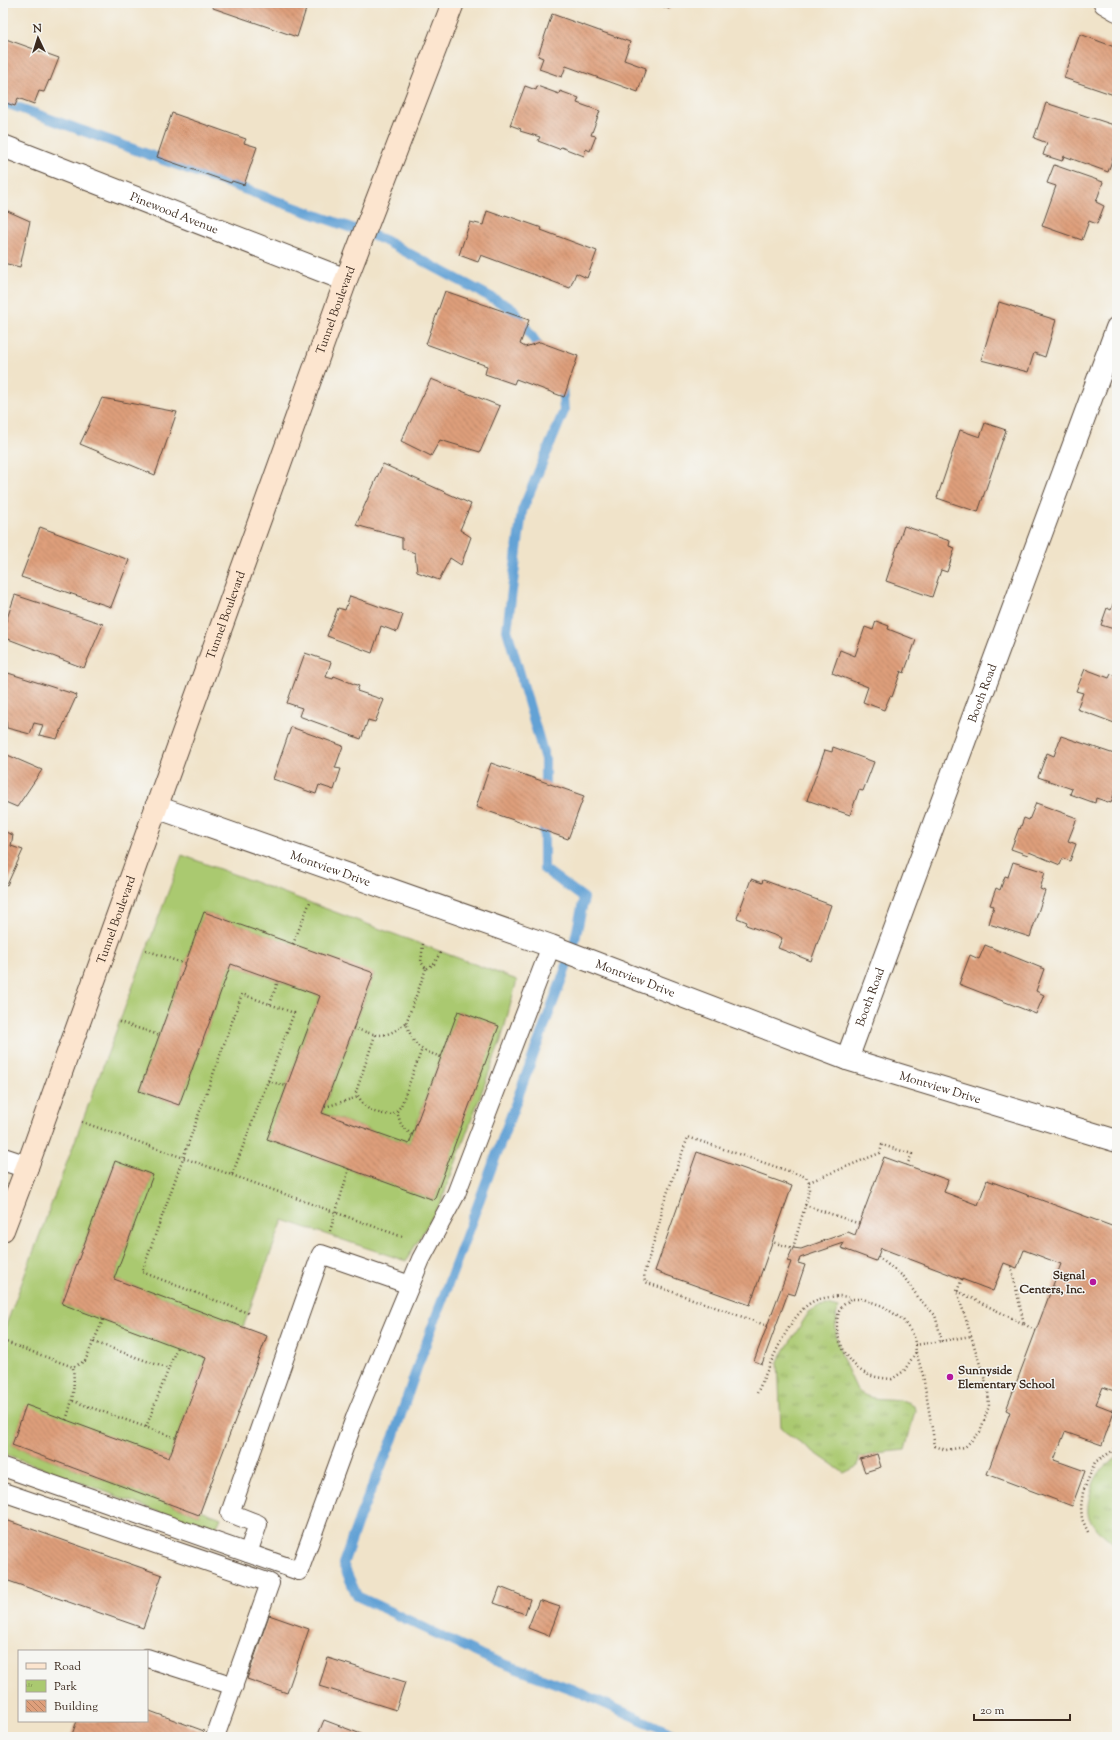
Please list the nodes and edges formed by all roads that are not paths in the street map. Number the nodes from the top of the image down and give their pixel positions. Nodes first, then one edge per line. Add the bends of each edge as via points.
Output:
1 (453, 3) edge
2 (1105, 3) edge
3 (1117, 10) edge
4 (3, 146) edge
5 (346, 280) junction
6 (1117, 328) edge
7 (156, 807) junction
8 (551, 946) junction
9 (847, 1059) junction
10 (1117, 1141) edge
11 (3, 1159) edge
12 (27, 1167) junction
13 (3, 1230) edge
14 (410, 1285) junction
15 (3, 1467) edge
16 (3, 1492) edge
17 (248, 1553) junction
18 (148, 1658) edge
19 (234, 1686) junction
20 (216, 1737) edge

1 - 5 street, Tunnel Boulevard
2 - 3 street
4 - 5 street, Pinewood Avenue
5 - 7 street, Tunnel Boulevard
6 - 9 street, Booth Road
7 - 8 street, Montview Drive
7 - 12 street, Tunnel Boulevard
8 - 9 street, Montview Drive
8 - 14 lane via 456,1194 421,1258
9 - 10 street, Montview Drive
11 - 12 street
12 - 13 street, Tunnel Boulevard
14 - 17 lane via 356,1414 300,1571
14 - 17 lane via 321,1254 230,1513 258,1524
15 - 17 lane
16 - 19 lane via 270,1583
18 - 19 lane
19 - 20 lane

